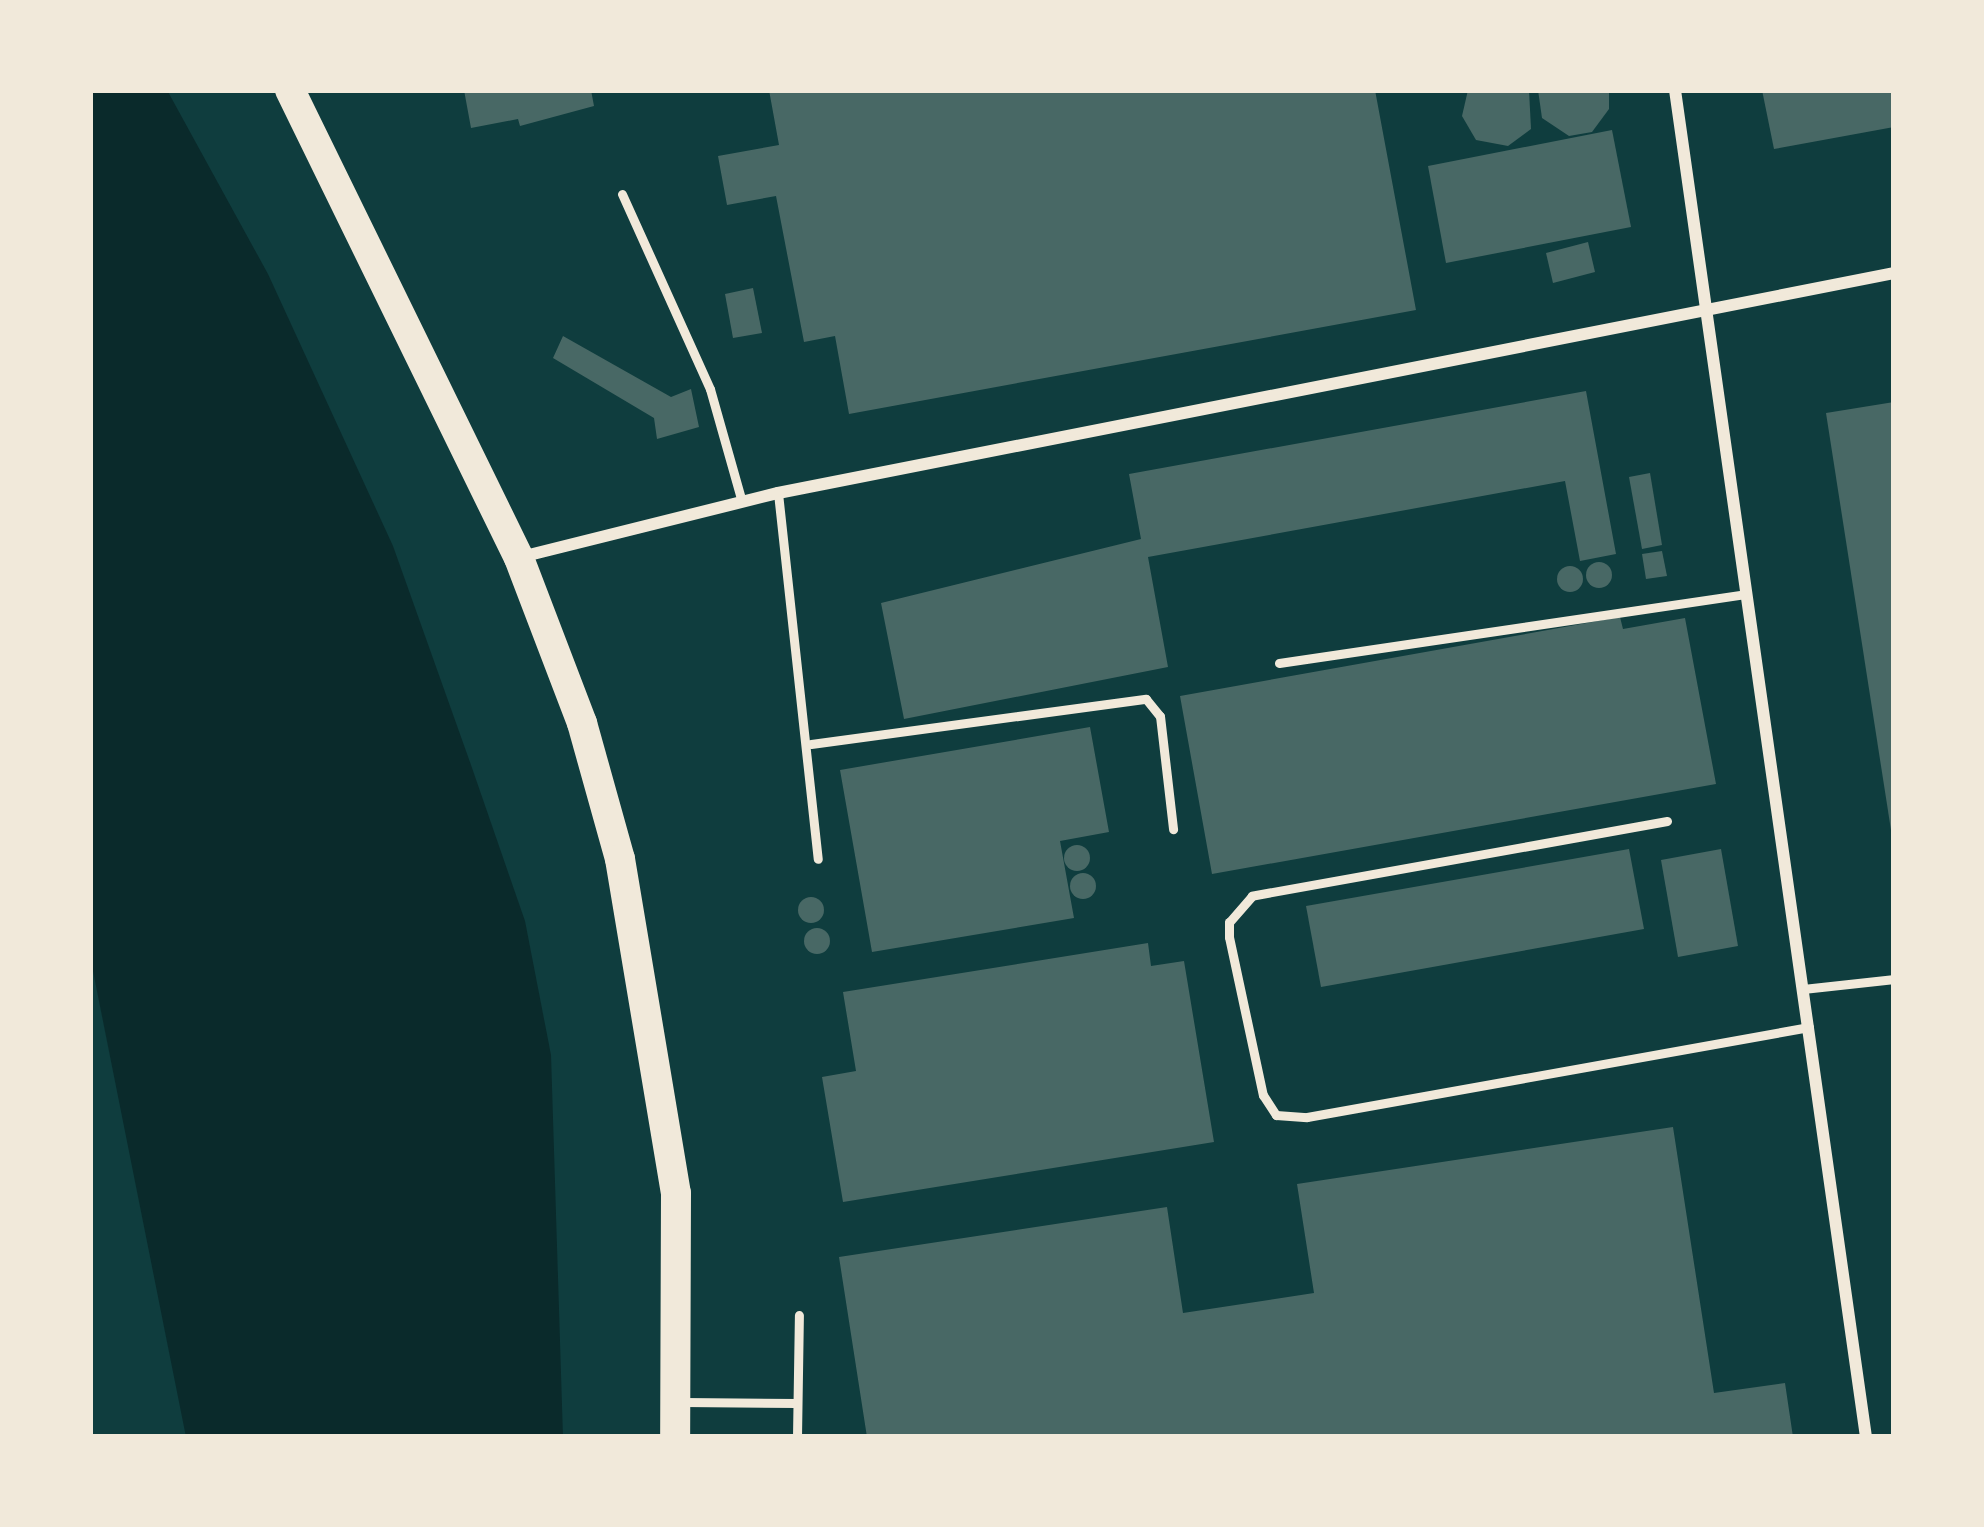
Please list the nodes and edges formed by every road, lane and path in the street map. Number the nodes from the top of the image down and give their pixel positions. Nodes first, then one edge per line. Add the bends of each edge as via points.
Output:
1 (290, 90) edge
2 (1675, 90) edge
3 (622, 194) dead end
4 (1894, 273) edge
5 (1706, 307) junction
6 (778, 493) junction
7 (742, 502) junction
8 (519, 558) junction
9 (1747, 594) junction
10 (1280, 663) dead end
11 (811, 744) junction
12 (1667, 820) dead end
13 (1173, 830) dead end
14 (818, 859) dead end
15 (1894, 980) edge
16 (1803, 989) junction
17 (1808, 1027) junction
18 (800, 1316) dead end
19 (677, 1402) junction
20 (797, 1403) junction
21 (676, 1437) edge
22 (797, 1437) edge
23 (1866, 1437) edge

1 - 8 main road
2 - 5 street
3 - 7 lane via 710,389
4 - 5 street
5 - 6 street
5 - 9 street
6 - 7 street
6 - 11 lane
7 - 8 street
8 - 19 main road via 582,723 620,859 676,1193
9 - 10 lane
9 - 16 street
11 - 13 lane via 1146,699 1160,716
11 - 14 lane
12 - 17 lane via 1252,896 1229,922 1229,937 1263,1095 1276,1115 1307,1117
15 - 16 lane
16 - 17 street
17 - 23 street
18 - 20 lane
19 - 20 lane
19 - 21 main road
20 - 22 lane

